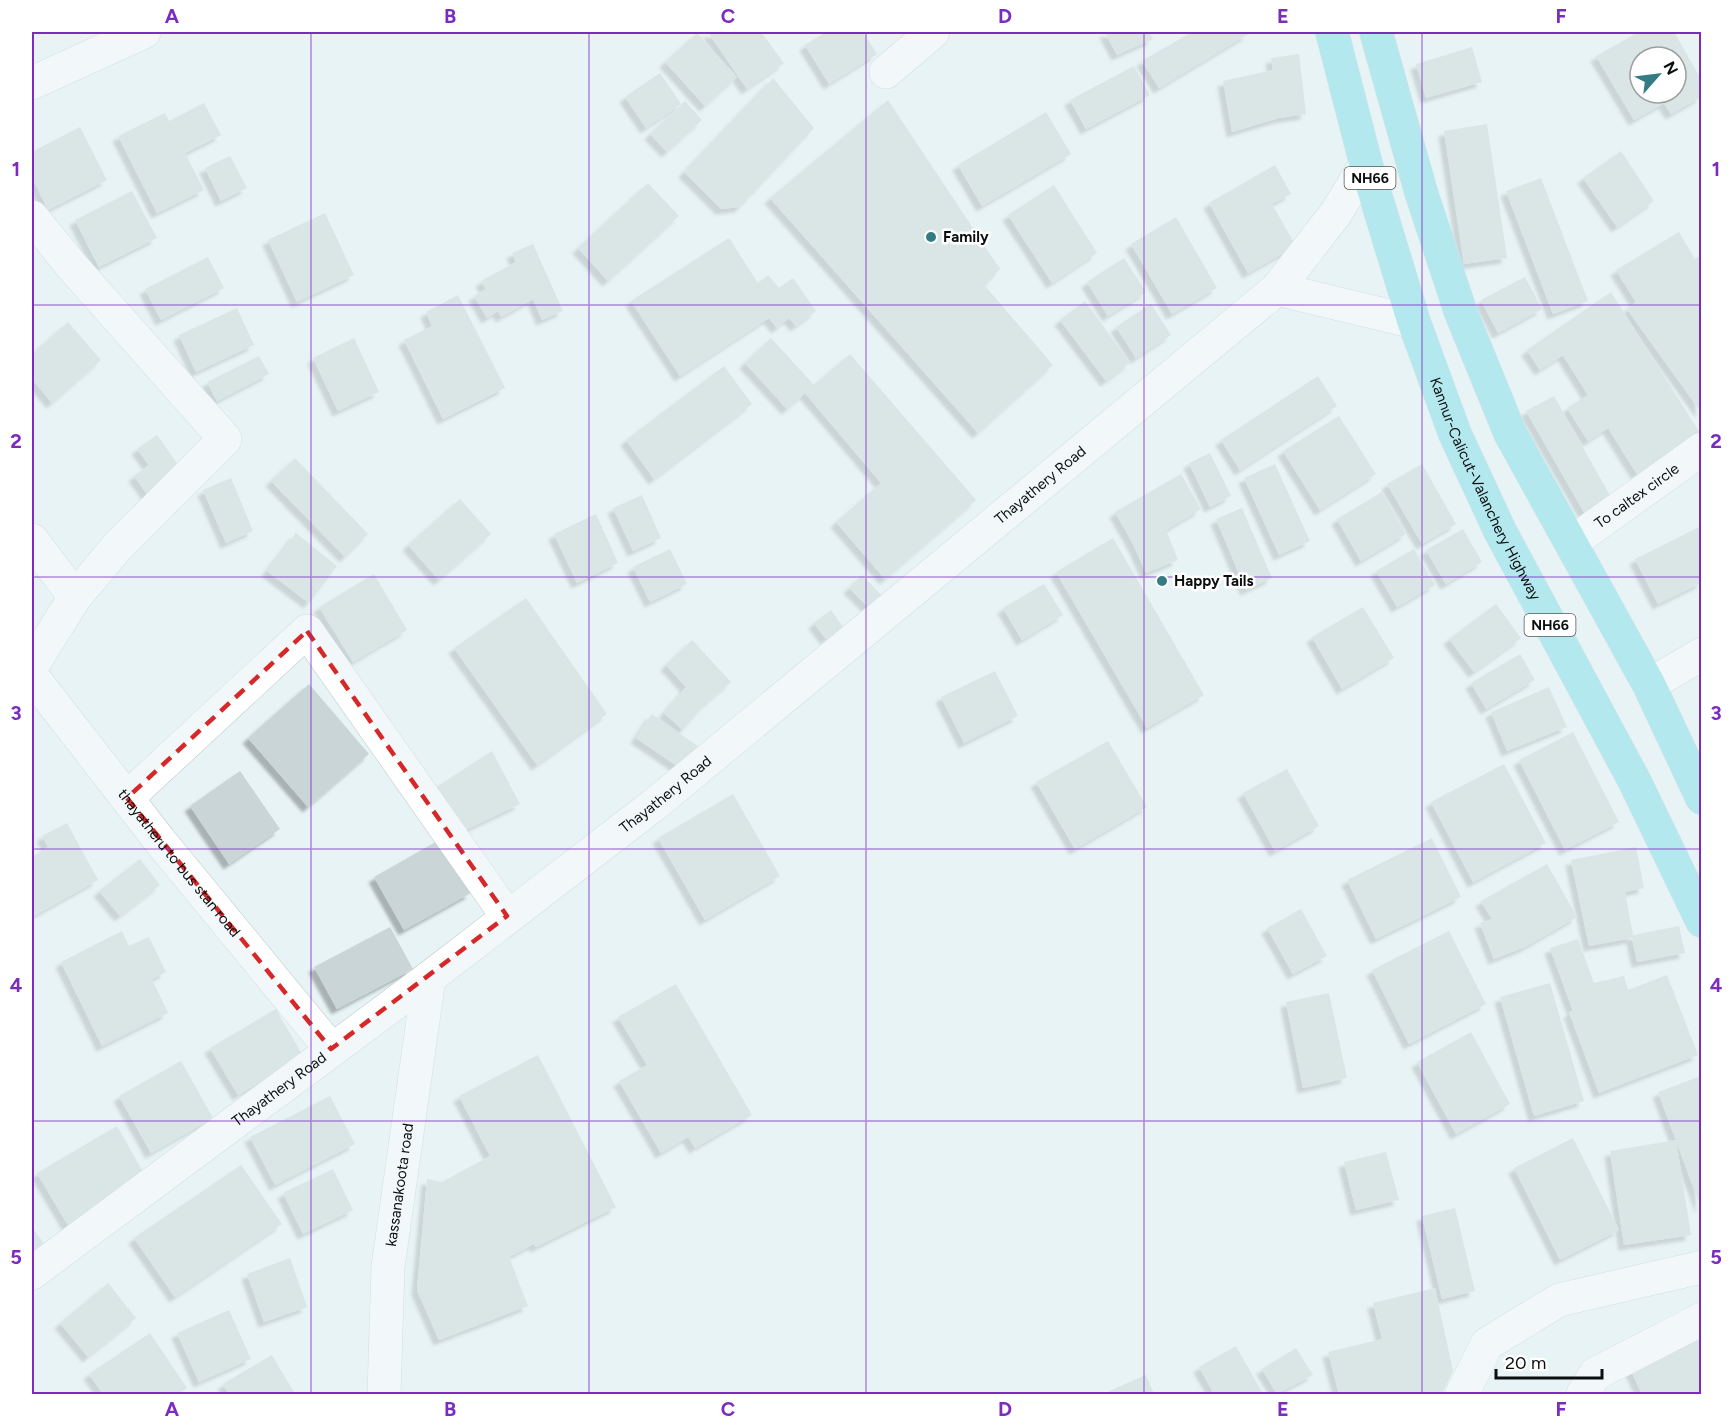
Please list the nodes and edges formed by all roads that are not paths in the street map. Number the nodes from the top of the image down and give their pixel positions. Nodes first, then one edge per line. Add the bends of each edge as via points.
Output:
1 (144, 32) edge
2 (933, 32) edge
3 (1332, 32) edge
4 (1376, 32) edge
5 (886, 72) dead end
6 (32, 83) edge
7 (1366, 164) junction
8 (32, 217) edge
9 (1277, 289) junction
10 (1461, 313) junction
11 (1414, 322) junction
12 (1701, 448) edge
13 (32, 540) edge
14 (1571, 543) junction
15 (75, 597) junction
16 (1701, 654) edge
17 (32, 666) edge
18 (32, 676) edge
19 (1649, 685) junction
20 (127, 798) junction
21 (1701, 798) edge
22 (507, 916) junction
23 (1701, 921) edge
24 (429, 978) junction
25 (331, 1049) junction
26 (1701, 1267) edge
27 (32, 1273) edge
28 (1701, 1319) edge
29 (384, 1395) edge
30 (1462, 1395) edge
31 (1583, 1395) edge

1 - 6 street
2 - 5 street
3 - 7 highway, Kannur-Calicut-Valanchery Highway / NH66
4 - 10 highway, NH66 via 1421,192
7 - 9 street, Thayathery Road via 1336,213
7 - 11 highway, Kannur-Calicut-Valanchery Highway / NH66
8 - 15 street via 225,439 118,546
9 - 11 street
9 - 22 street, Thayathery Road via 655,804
10 - 11 highway
10 - 14 highway, NH66 via 1510,433
11 - 23 highway, Kannur-Calicut-Valanchery Highway / NH66 via 1455,434 1500,531 1635,782
12 - 14 street, To caltex circle
13 - 15 street
14 - 19 highway, NH66
15 - 17 street
16 - 19 street
18 - 20 street, thayatheru to bus stan road
19 - 21 highway, NH66
20 - 22 street via 307,631
20 - 25 street, thayatheru to bus stan road
22 - 24 street, Thayathery Road
24 - 25 street, Thayathery Road
24 - 29 street, kassanakoota road via 388,1267
25 - 27 street, Thayathery Road
26 - 30 street via 1560,1300 1487,1344
28 - 31 street via 1594,1374

